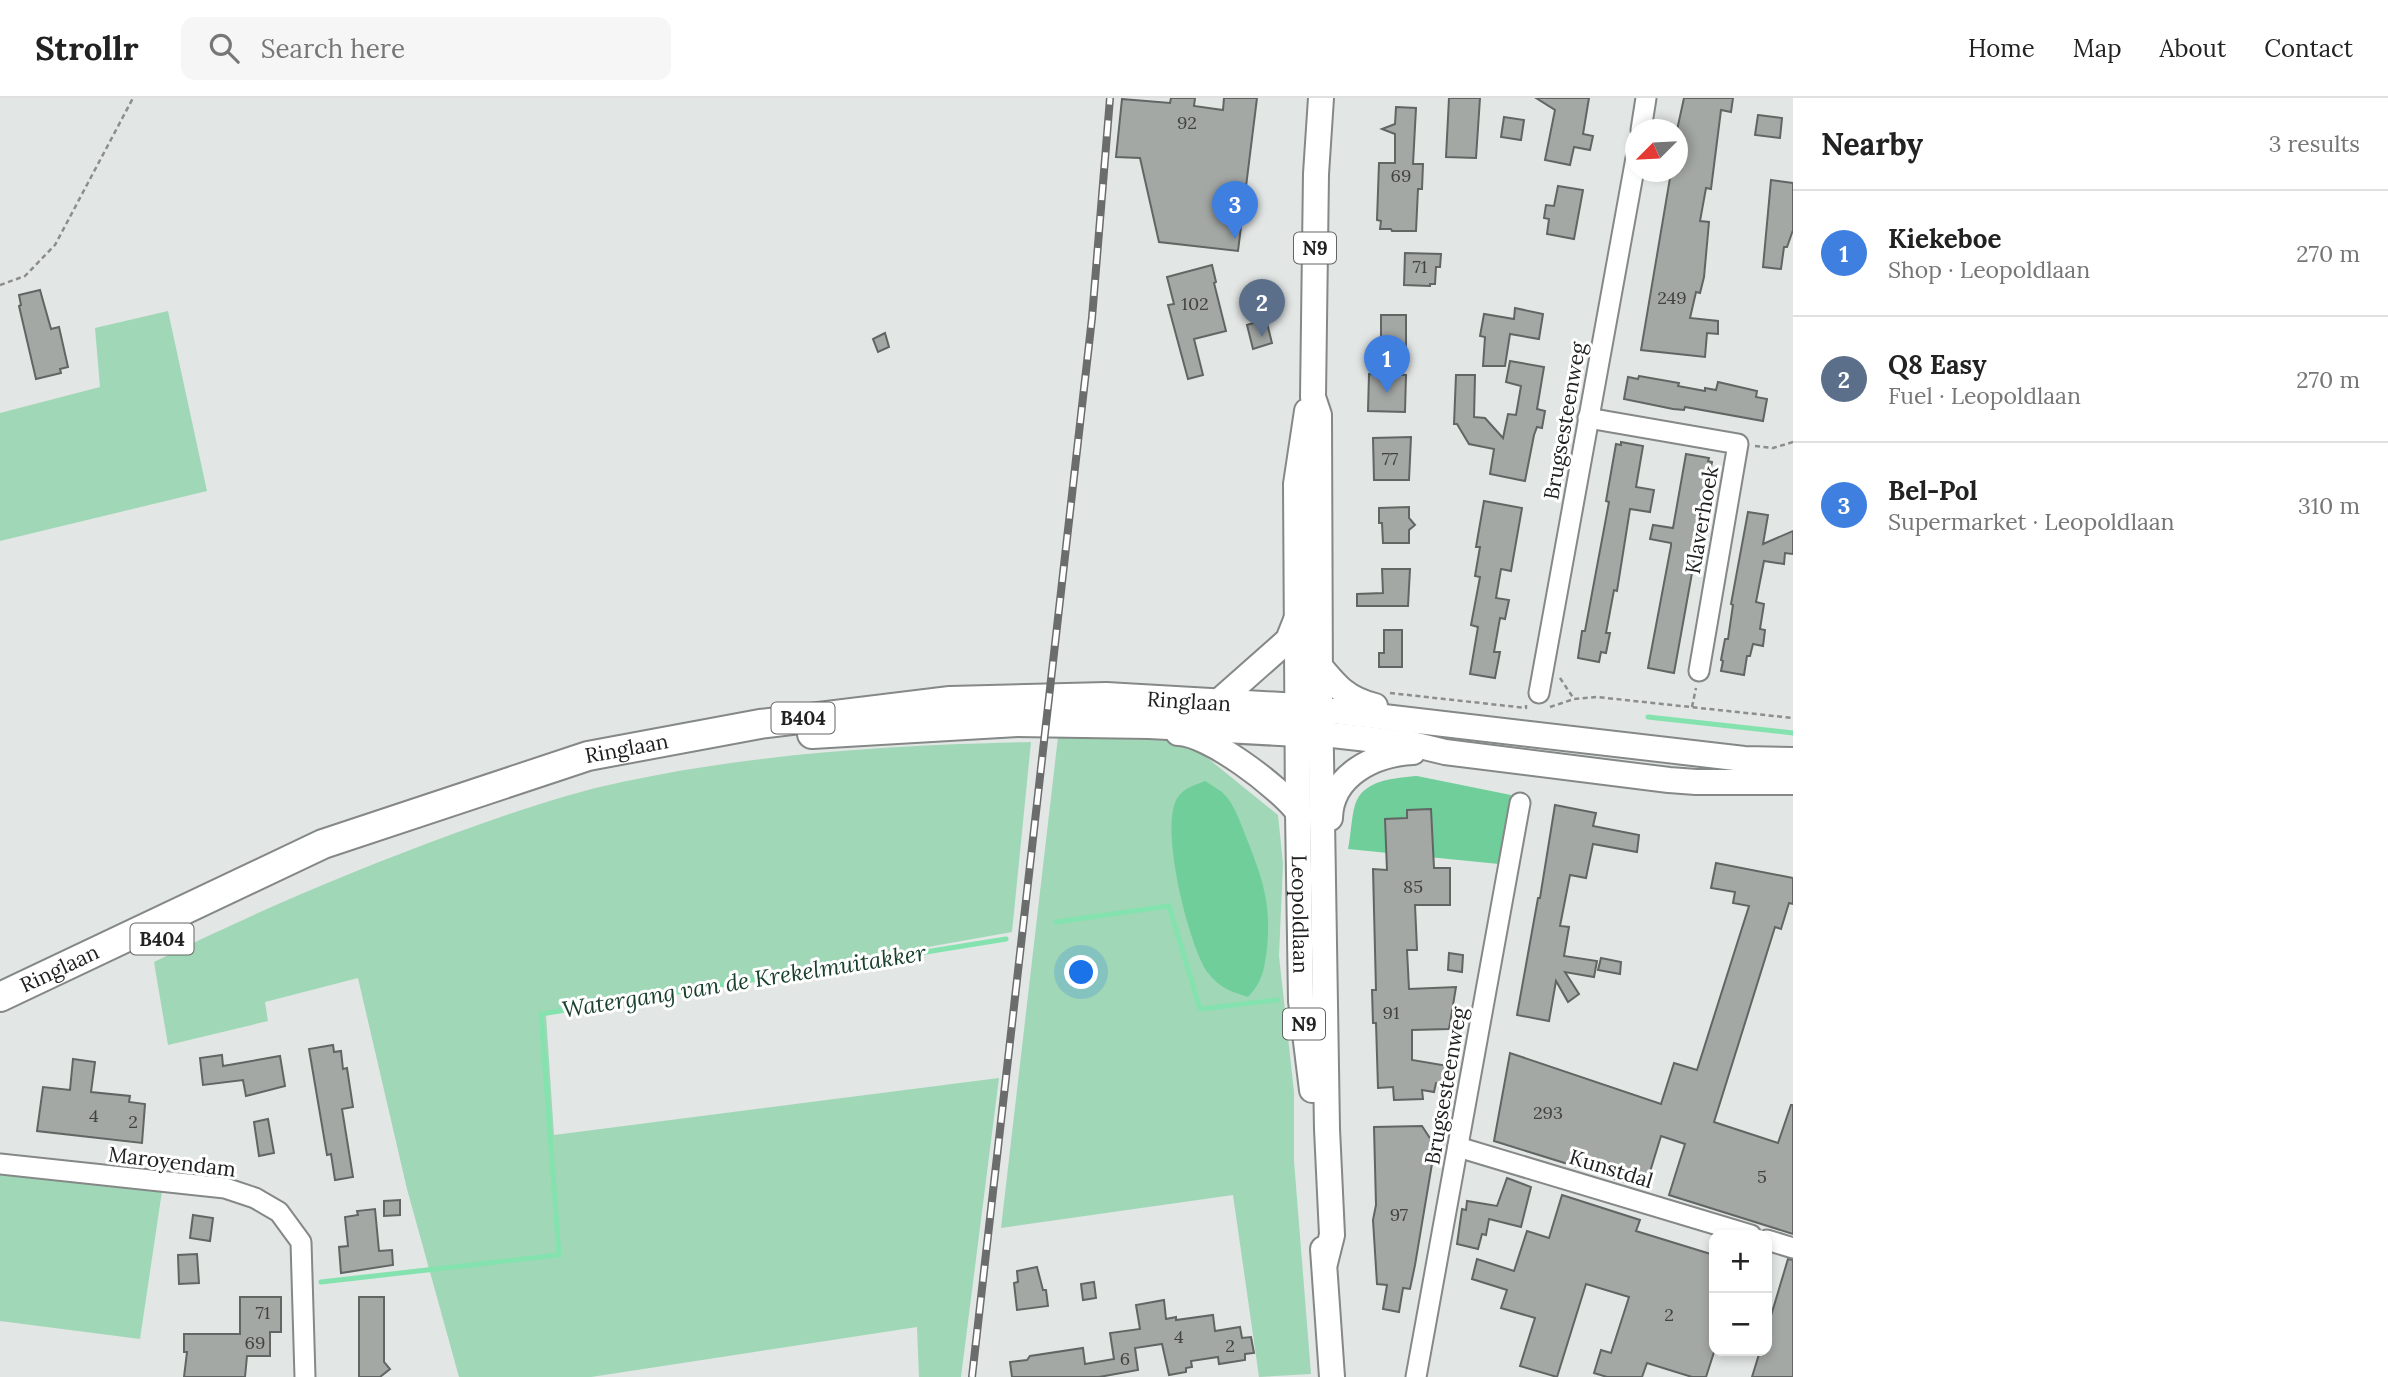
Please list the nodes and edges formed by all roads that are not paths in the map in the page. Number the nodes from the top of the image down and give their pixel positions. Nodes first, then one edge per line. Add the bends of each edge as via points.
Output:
1 (1321, 98) edge
2 (1646, 98) edge
3 (1643, 119) edge
4 (1632, 182) edge
5 (1313, 397) junction
6 (1588, 418) junction
7 (1298, 616) junction
8 (1320, 665) junction
9 (1699, 671) dead end
10 (1541, 699) road end
11 (1218, 702) junction
12 (1398, 718) junction
13 (1310, 721) junction
14 (1149, 723) junction
15 (1445, 752) junction
16 (1793, 760) edge
17 (1793, 782) edge
18 (1520, 803) dead end
19 (1298, 812) junction
20 (1323, 841) junction
21 (0, 997) edge
22 (0, 1017) edge
23 (1458, 1147) junction
24 (0, 1164) edge
25 (1734, 1230) edge
26 (1772, 1242) edge
27 (1793, 1248) edge
28 (1325, 1263) junction
29 (305, 1377) edge
30 (1332, 1377) edge
31 (1415, 1377) edge

1 - 5 main road, Leopoldlaan / N9
2 - 3 street
4 - 6 street, Brugsesteenweg
5 - 7 main road, Leopoldlaan / N9 via 1306,413 1296,484
5 - 8 main road, Leopoldlaan / N9 via 1319,415
6 - 9 street, Klaverhoek via 1738,444
6 - 10 street, Brugsesteenweg
7 - 11 main road via 1287,640
7 - 13 main road, Leopoldlaan / N9
8 - 12 main road via 1340,690 1356,701
8 - 13 main road, Leopoldlaan / N9
11 - 13 highway, Ringlaan / B404
11 - 21 highway, Ringlaan / B404 via 1075,697 910,704 760,724 588,756 323,844
12 - 13 main road, Ringlaan
12 - 16 main road, Ringlaan via 1744,759
13 - 14 highway, Ringlaan / B404
13 - 15 main road, Ringlaan
13 - 19 main road, Leopoldlaan / N9
13 - 20 main road, Leopoldlaan / N9
14 - 19 main road via 1161,733 1189,733 1206,740 1278,791
14 - 22 highway, Ringlaan / B404 via 1017,722 832,732 599,771 324,862
15 - 17 main road, Ringlaan via 1669,780
15 - 20 main road via 1382,756 1360,767 1334,795
18 - 23 street, Brugsesteenweg
19 - 28 main road, Leopoldlaan / N9 via 1301,1001
20 - 28 main road, Leopoldlaan / N9 via 1332,1236
23 - 25 street, Kunstdal
23 - 31 street, Brugsesteenweg
24 - 29 street, Maroyendam via 225,1188 279,1212 301,1242
26 - 27 street
28 - 30 main road, Leopoldlaan / N9

